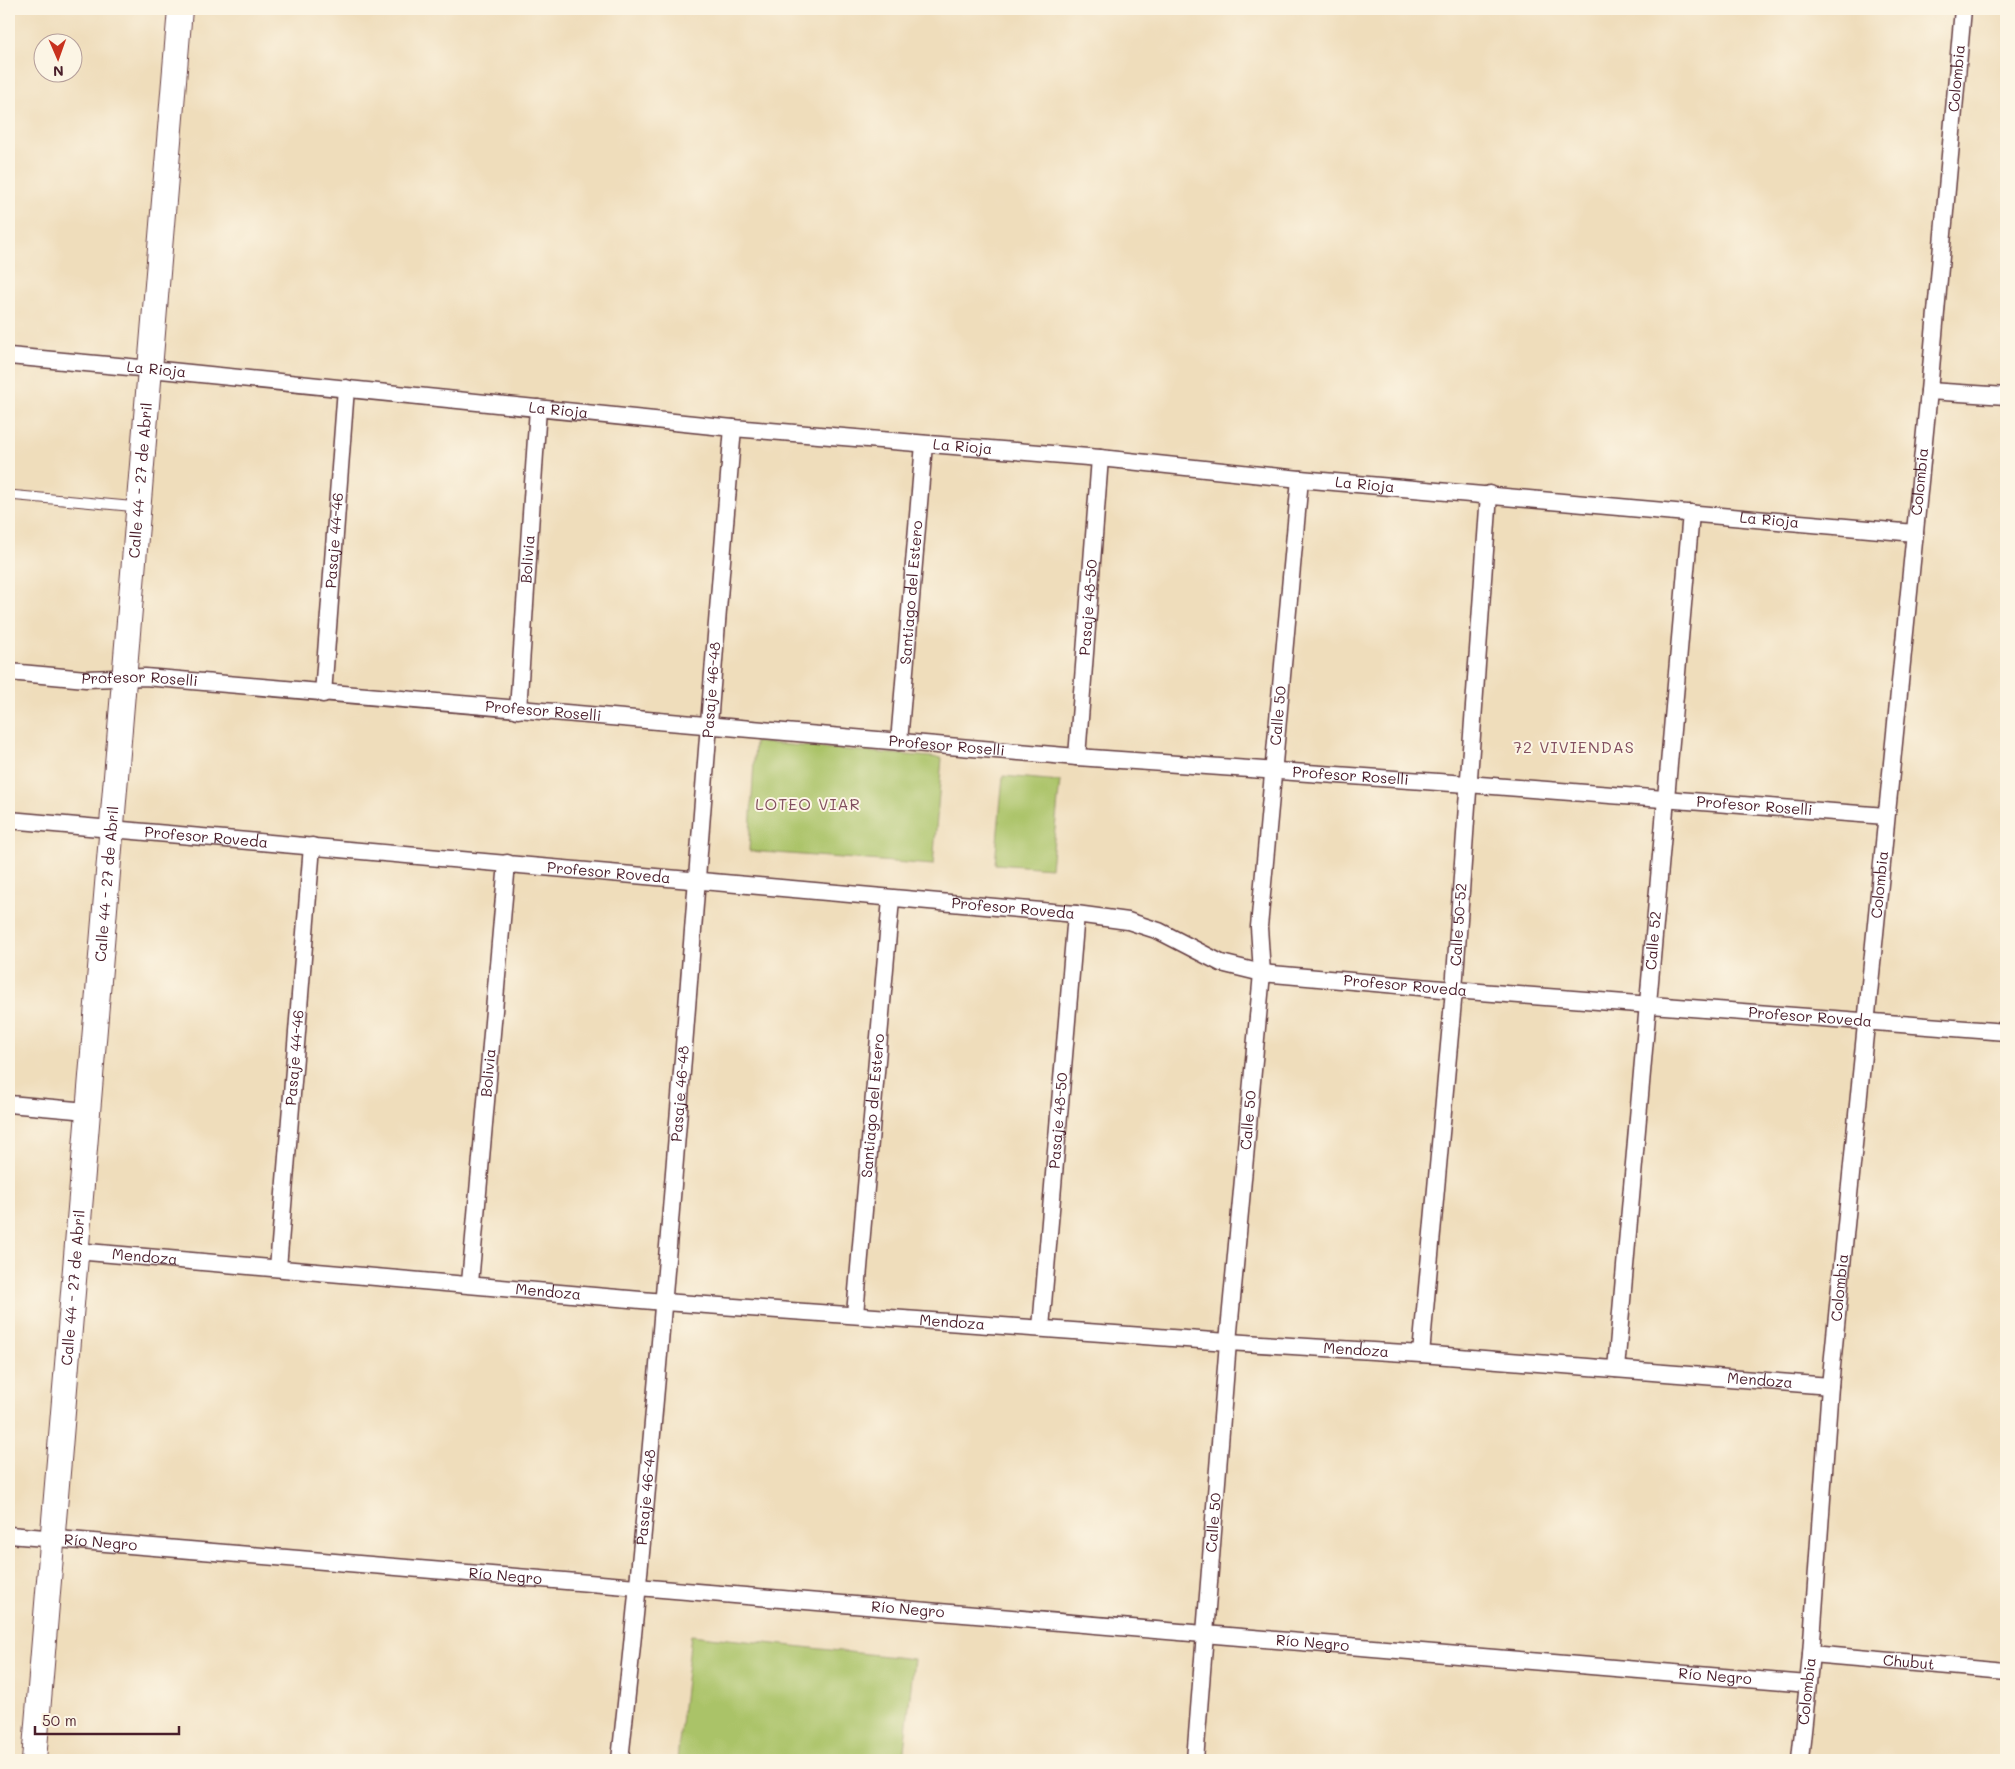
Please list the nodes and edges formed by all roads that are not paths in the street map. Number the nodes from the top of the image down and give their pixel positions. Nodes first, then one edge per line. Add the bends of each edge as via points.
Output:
1 (180, 9) edge
2 (1963, 9) edge
3 (9, 356) edge
4 (151, 369) junction
5 (346, 388) junction
6 (1929, 392) junction
7 (2006, 396) edge
8 (538, 408) junction
9 (733, 428) junction
10 (924, 444) junction
11 (1100, 458) junction
12 (1300, 479) junction
13 (1489, 494) junction
14 (9, 496) edge
15 (138, 507) junction
16 (1691, 513) junction
17 (1915, 532) junction
18 (9, 672) edge
19 (124, 678) junction
20 (323, 694) junction
21 (518, 710) junction
22 (708, 726) junction
23 (899, 742) junction
24 (1077, 757) junction
25 (1272, 771) junction
26 (1467, 784) junction
27 (1666, 800) junction
28 (1886, 816) junction
29 (9, 820) edge
30 (110, 829) junction
31 (312, 846) junction
32 (507, 863) junction
33 (697, 879) junction
34 (891, 899) junction
35 (1076, 914) junction
36 (1262, 973) junction
37 (1454, 990) junction
38 (1648, 1004) junction
39 (1866, 1022) junction
40 (2006, 1032) edge
41 (9, 1104) edge
42 (87, 1111) junction
43 (76, 1251) junction
44 (278, 1268) junction
45 (470, 1283) junction
46 (664, 1302) junction
47 (855, 1314) junction
48 (1041, 1328) junction
49 (1228, 1342) junction
50 (1421, 1354) junction
51 (1616, 1369) junction
52 (1830, 1386) junction
53 (9, 1535) edge
54 (52, 1538) junction
55 (639, 1587) junction
56 (1205, 1635) junction
57 (1811, 1654) junction
58 (2006, 1671) edge
59 (1808, 1684) junction
60 (34, 1760) edge
61 (620, 1760) edge
62 (1195, 1760) edge
63 (1800, 1760) edge

1 - 4 street, Calle 44 - 27 de Abril
2 - 6 street, Colombia
3 - 4 street, La Rioja
4 - 5 street, La Rioja
4 - 15 street, Calle 44 - 27 de Abril
5 - 8 street, La Rioja
5 - 20 street, Pasaje 44-46
6 - 7 street
6 - 17 street, Colombia
8 - 9 street, La Rioja
8 - 21 street, Bolivia
9 - 10 street, La Rioja
9 - 22 street, Pasaje 46-48
10 - 11 street, La Rioja
10 - 23 street, Santiago del Estero
11 - 12 street, La Rioja
11 - 24 street, Pasaje 48-50
12 - 13 street, La Rioja
12 - 25 street, Calle 50
13 - 16 street, La Rioja
13 - 26 street, Calle 50-52
14 - 15 lane
15 - 19 street, Calle 44 - 27 de Abril
16 - 17 street, La Rioja
16 - 27 street, Calle 52
17 - 28 street, Colombia
18 - 19 street, Profesor Roselli via 86,679
19 - 20 street, Profesor Roselli via 145,677
19 - 30 street, Calle 44 - 27 de Abril
20 - 21 street, Profesor Roselli
21 - 22 street, Profesor Roselli
22 - 23 street, Profesor Roselli
22 - 33 street, Pasaje 46-48
23 - 24 street, Profesor Roselli
24 - 25 street, Profesor Roselli
25 - 26 street, Profesor Roselli
25 - 36 street, Calle 50 via 1259,927
26 - 27 street, Profesor Roselli
26 - 37 street, Calle 50-52
27 - 28 street, Profesor Roselli
27 - 38 street, Calle 52
28 - 39 street, Colombia
29 - 30 street, Profesor Roveda
30 - 31 street, Profesor Roveda
30 - 42 street, Calle 44 - 27 de Abril
31 - 32 street, Profesor Roveda
31 - 44 street, Pasaje 44-46
32 - 33 street, Profesor Roveda
32 - 45 street, Bolivia
33 - 34 street, Profesor Roveda
33 - 46 street, Pasaje 46-48
34 - 35 street, Profesor Roveda
34 - 47 street, Santiago del Estero
35 - 36 street, Profesor Roveda via 1128,921 1159,930 1221,963
35 - 48 street, Pasaje 48-50
36 - 37 street, Profesor Roveda
36 - 49 street, Calle 50
37 - 38 street, Profesor Roveda
37 - 50 street, Calle 50-52
38 - 39 street, Profesor Roveda
38 - 51 street, Calle 52
39 - 40 street, Profesor Roveda
39 - 52 street, Colombia
41 - 42 street
42 - 43 street, Calle 44 - 27 de Abril
43 - 44 street, Mendoza
43 - 54 street, Calle 44 - 27 de Abril
44 - 45 street, Mendoza
45 - 46 street, Mendoza
46 - 47 street, Mendoza
46 - 55 street, Pasaje 46-48
47 - 48 street, Mendoza
48 - 49 street, Mendoza
49 - 50 street, Mendoza
49 - 56 street, Calle 50
50 - 51 street, Mendoza
51 - 52 street, Mendoza
52 - 57 street, Colombia
53 - 54 street, Río Negro
54 - 55 street, Río Negro
54 - 60 street, Calle 44 - 27 de Abril
55 - 56 street, Río Negro
55 - 61 street, Pasaje 46-48
56 - 59 street, Río Negro
56 - 62 street, Calle 50
57 - 58 street, Chubut
57 - 59 street, Colombia
59 - 63 street, Colombia

